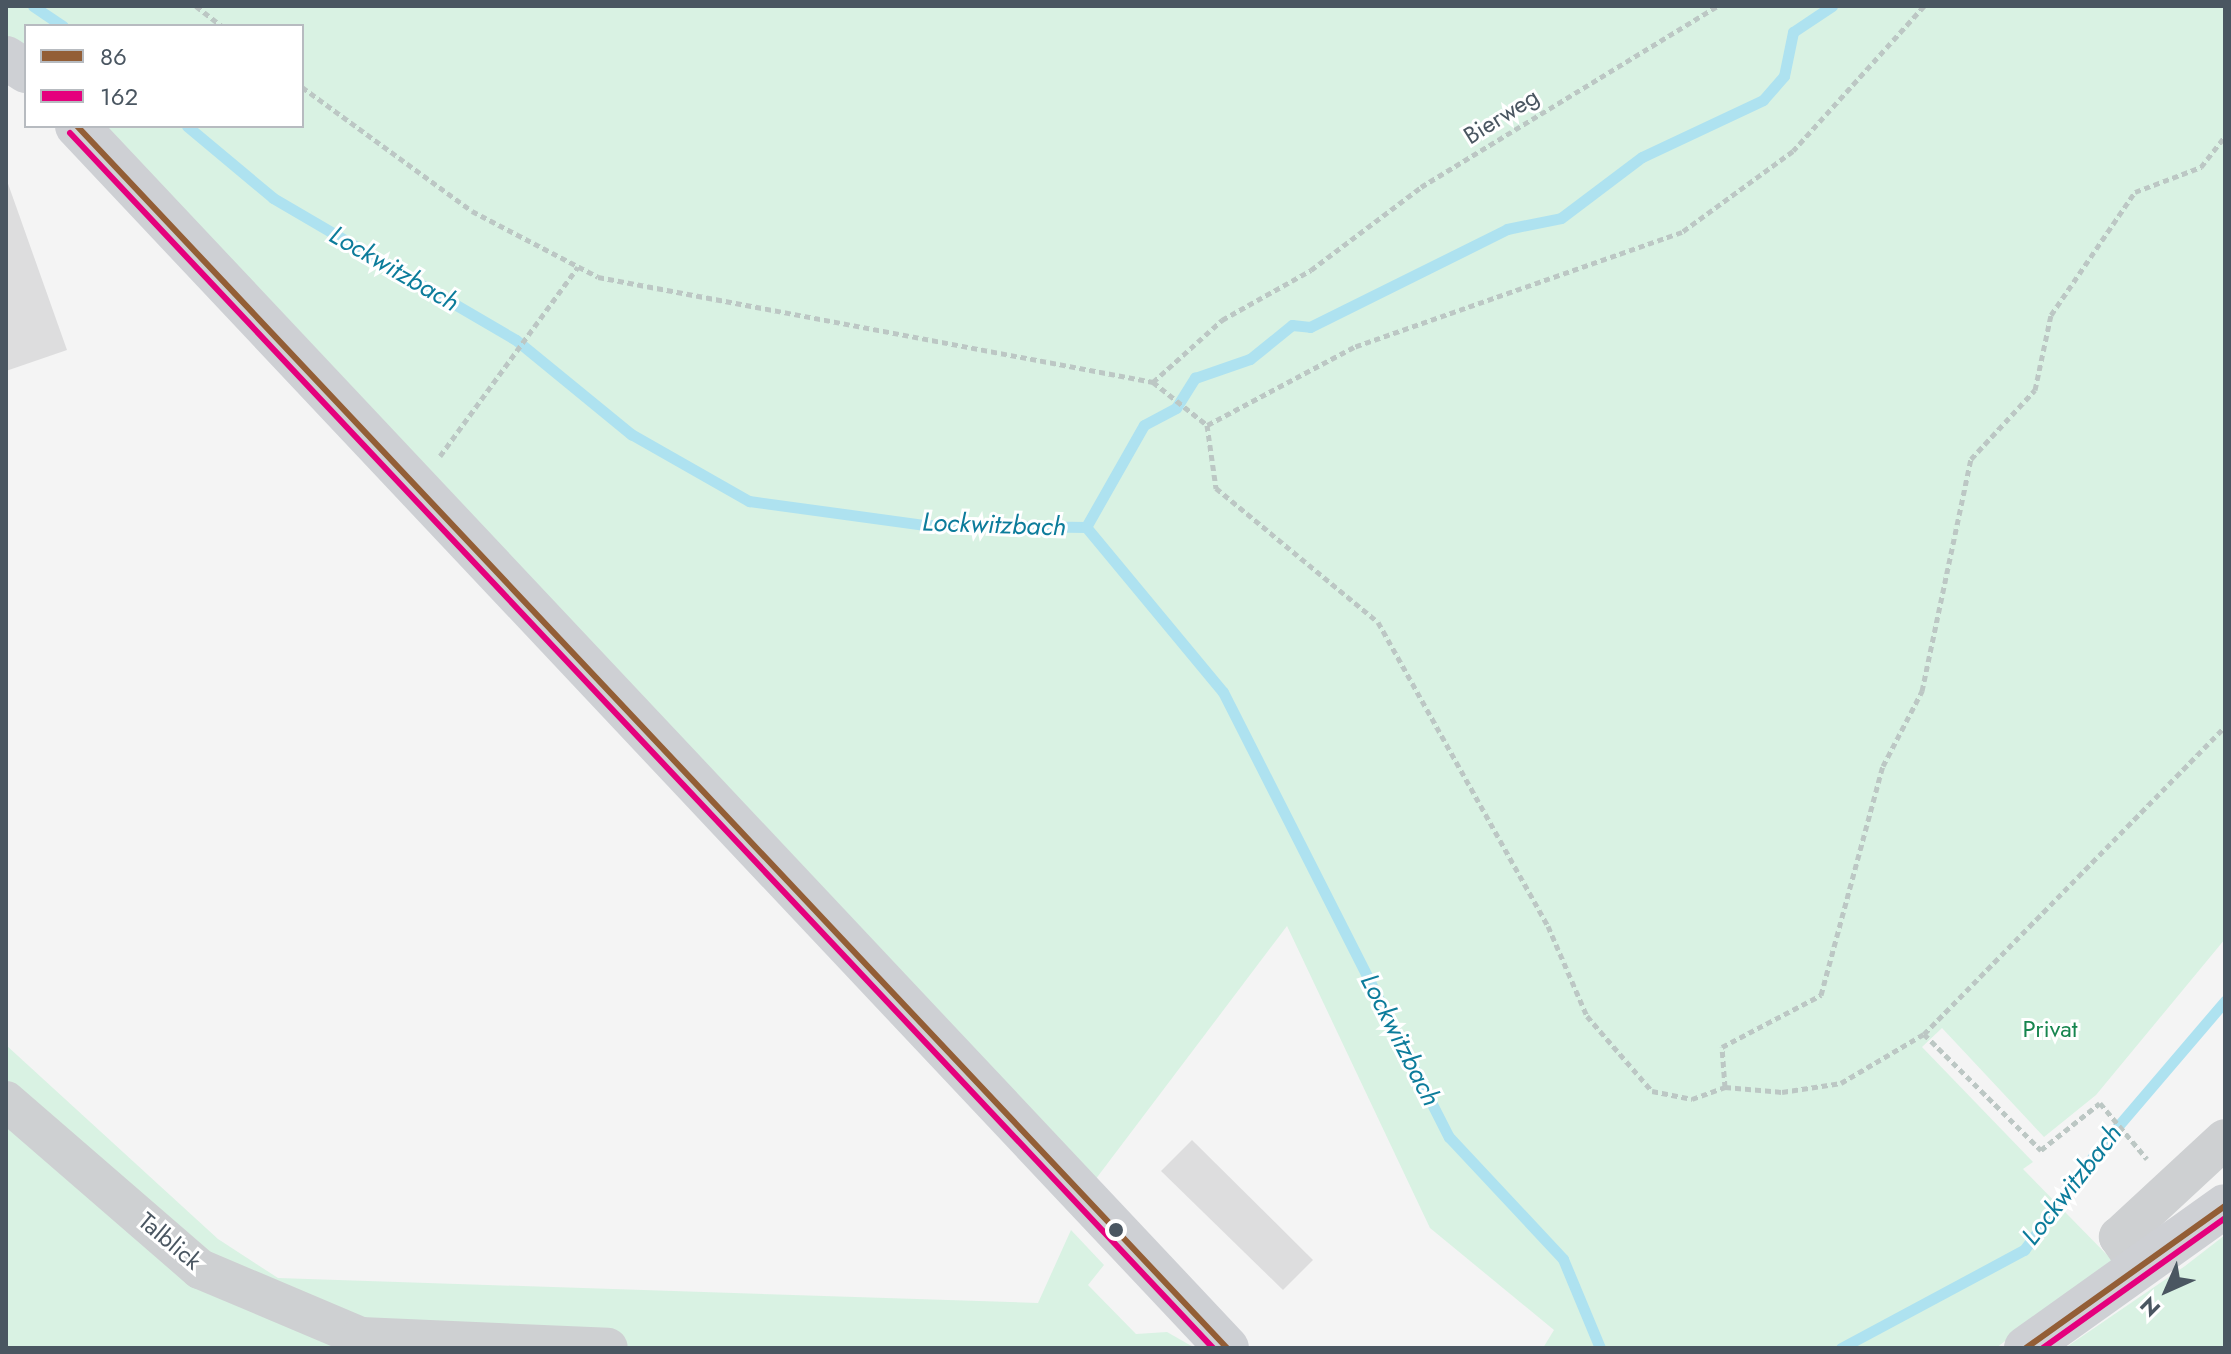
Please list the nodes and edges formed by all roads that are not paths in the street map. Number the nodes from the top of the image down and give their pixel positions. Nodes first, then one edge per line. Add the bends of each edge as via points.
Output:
1 (6, 58) edge
2 (24, 70) edge
3 (79, 128) edge
4 (6, 1101) edge
5 (2225, 1139) edge
6 (2225, 1206) edge
7 (2140, 1267) junction
8 (608, 1348) edge
9 (1227, 1348) edge
10 (2026, 1348) edge

1 - 2 main road
3 - 9 main road
4 - 8 street, Talblick via 200,1269 361,1337
5 - 7 street via 2119,1237
6 - 7 main road
7 - 10 main road

